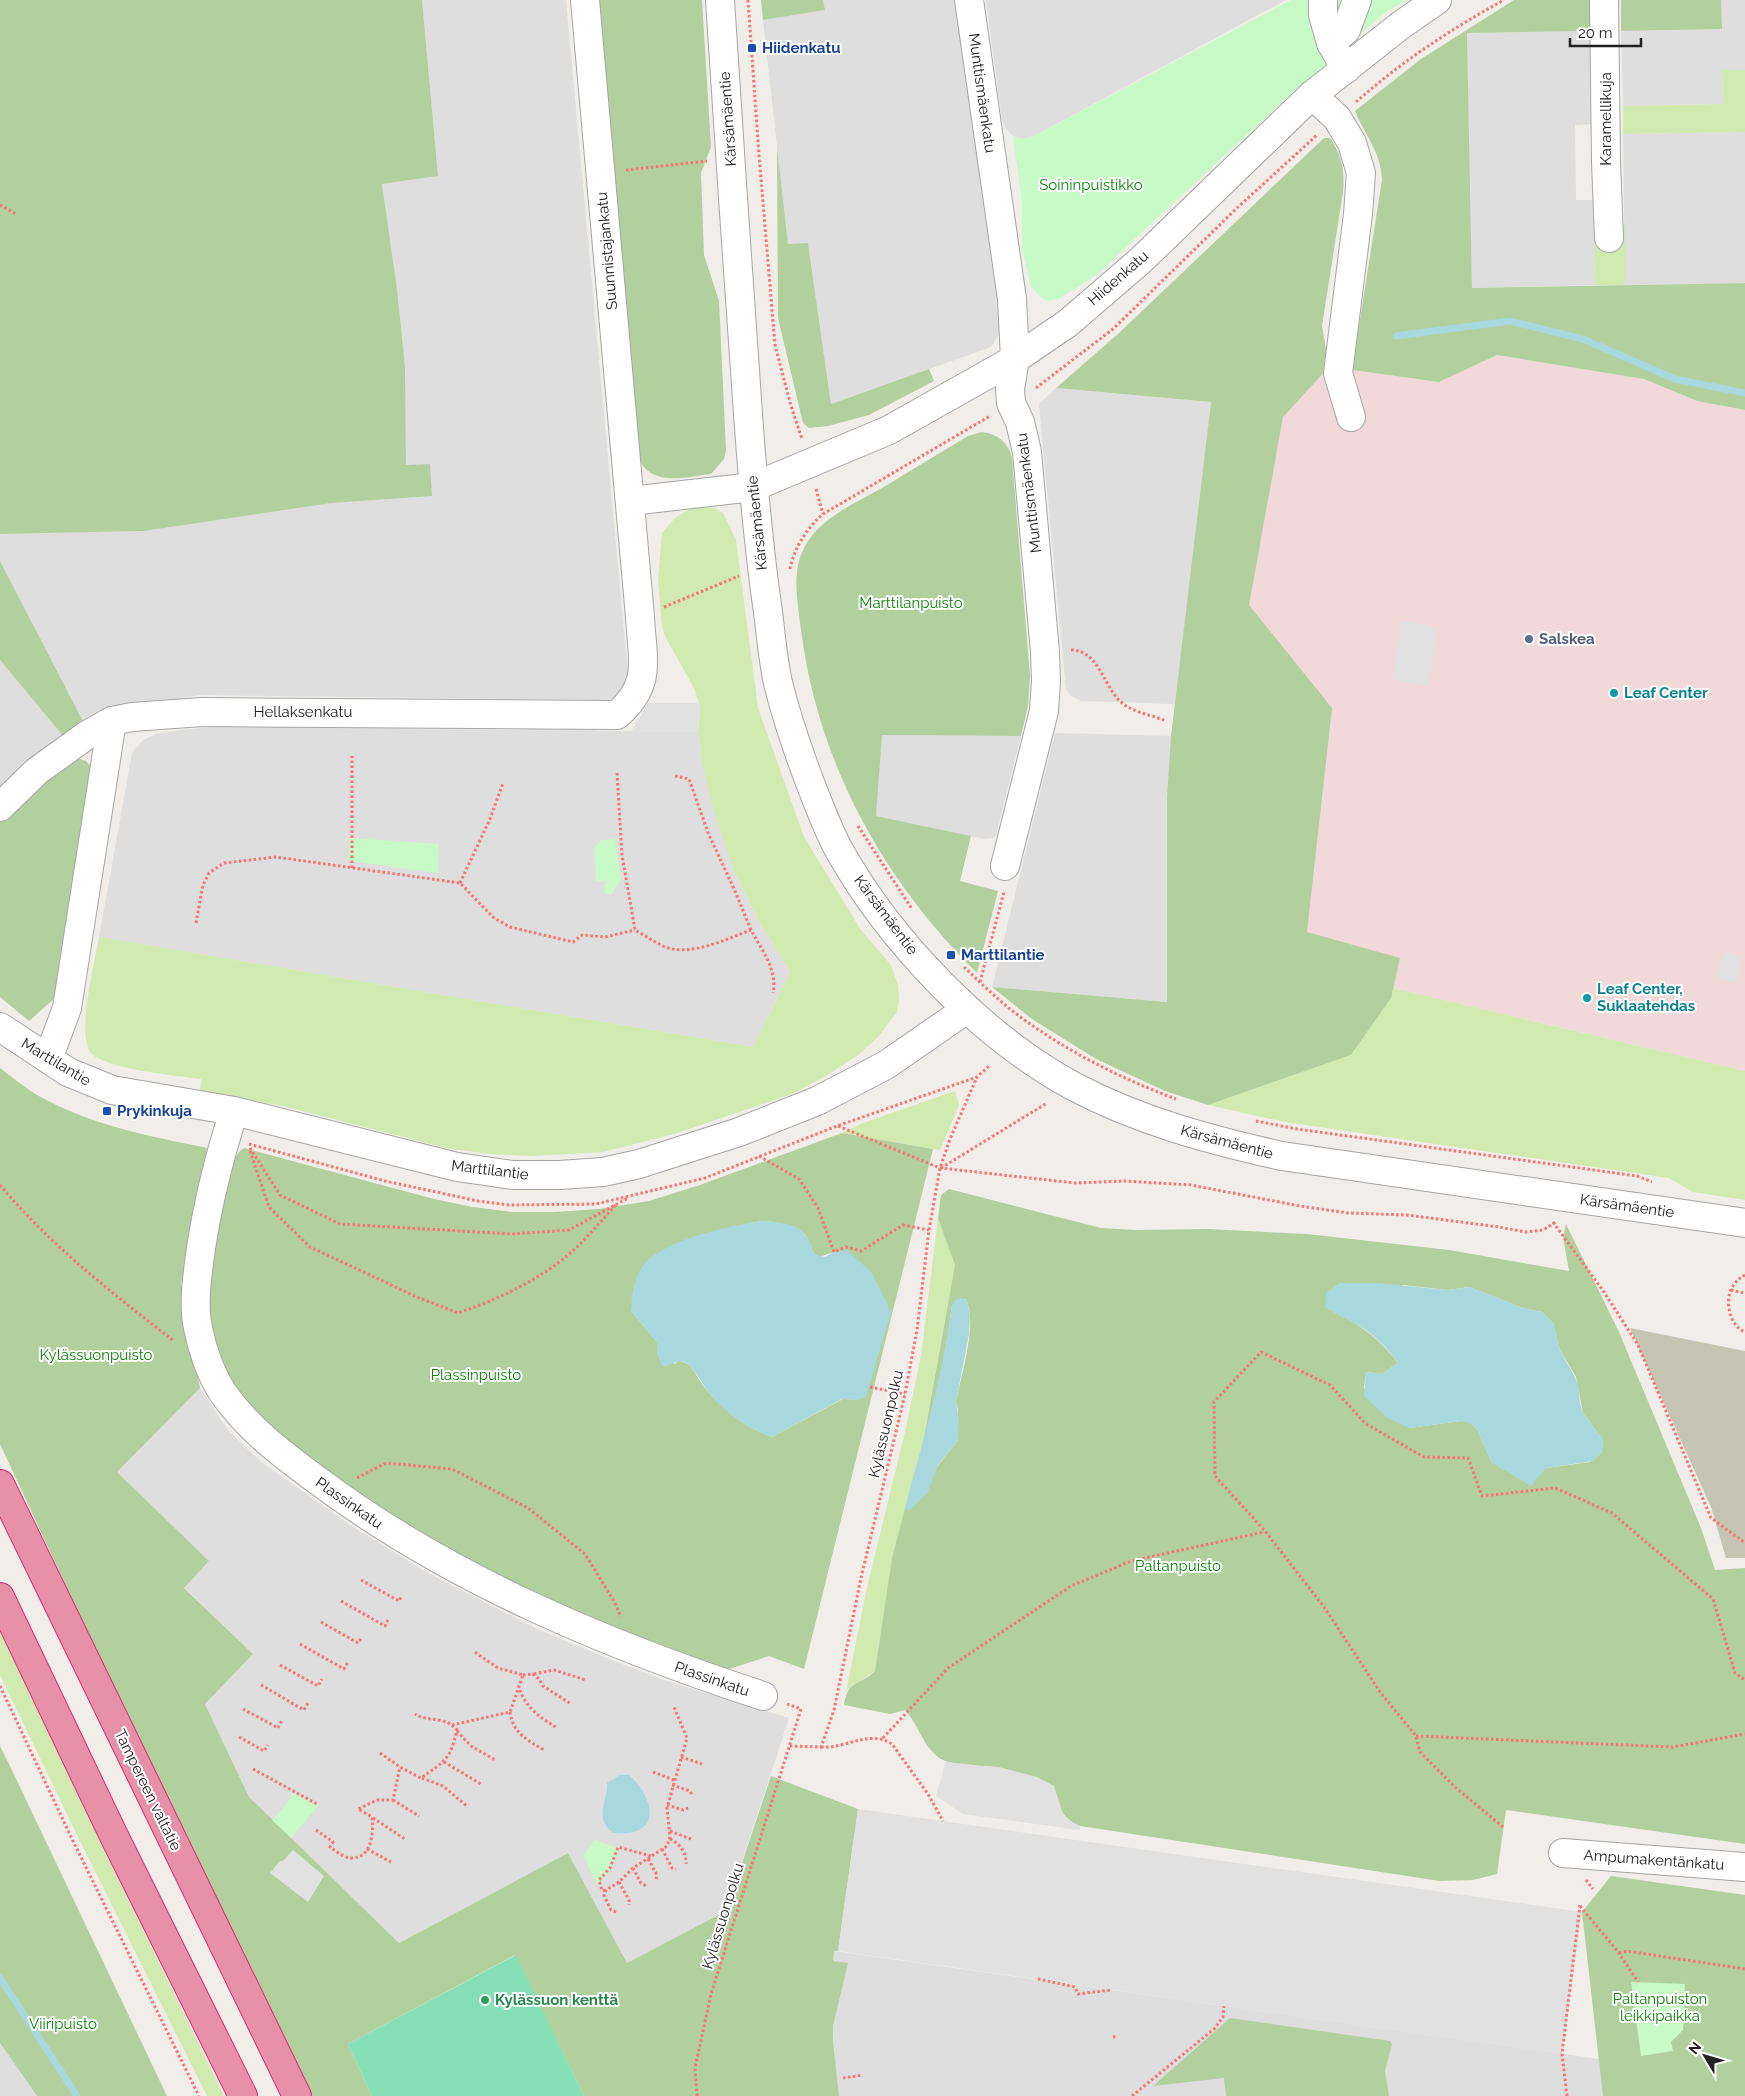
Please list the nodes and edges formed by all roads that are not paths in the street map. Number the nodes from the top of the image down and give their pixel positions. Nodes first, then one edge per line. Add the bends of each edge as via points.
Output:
1 (585, 0) edge
2 (720, 0) edge
3 (969, 0) edge
4 (1323, 0) edge
5 (1356, 0) edge
6 (1437, 0) edge
7 (1604, 0) edge
8 (1331, 43) junction
9 (1346, 69) junction
10 (1312, 95) junction
11 (1609, 238) dead end
12 (1015, 359) junction
13 (1351, 417) dead end
14 (752, 487) junction
15 (631, 501) junction
16 (632, 702) joint
17 (112, 721) junction
18 (0, 807) edge
19 (1005, 866) road end
20 (968, 1008) junction
21 (0, 1027) edge
22 (48, 1059) junction
23 (234, 1111) junction
24 (1745, 1223) edge
25 (0, 1484) edge
26 (0, 1596) edge
27 (763, 1696) dead end
28 (1563, 1853) dead end
29 (1745, 1866) edge
30 (243, 2096) edge
31 (298, 2096) edge

1 - 15 street, Suunnistajankatu
2 - 14 street, Kärsämäentie
3 - 12 street, Munttismäenkatu via 1012,300
4 - 8 street via 1323,15
5 - 8 street via 1346,30
6 - 9 street, Hiidenkatu
7 - 11 street, Karamellikuja
8 - 9 street
9 - 10 street, Hiidenkatu
10 - 12 street, Hiidenkatu via 1140,261 1068,323
10 - 13 street via 1337,118 1352,143 1361,173 1338,373
12 - 14 street, Hiidenkatu via 889,430
12 - 19 street, Munttismäenkatu via 1011,403 1020,422 1027,452 1046,681 1044,711
14 - 15 street
14 - 20 street, Kärsämäentie via 777,678 790,728 820,808 862,889 934,976
15 - 16 street, Suunnistajankatu via 643,673 639,691
16 - 17 street, Hellaksenkatu via 617,715 195,712
17 - 18 street, Hellaksenkatu via 37,771
17 - 22 street via 67,1008
20 - 23 street, Marttilantie via 886,1065 817,1102 680,1152 602,1172 513,1175 457,1167
20 - 24 street, Kärsämäentie via 1028,1058 1074,1086 1178,1130 1224,1143 1282,1156
21 - 22 street, Marttilantie
22 - 23 street, Marttilantie via 68,1072 112,1090
23 - 27 street, Plassinkatu via 209,1203 198,1274 198,1327 221,1390 252,1428 332,1492 440,1560 633,1650
25 - 31 highway, Tampereen valtatie
26 - 30 highway
28 - 29 street, Ampumakentänkatu

